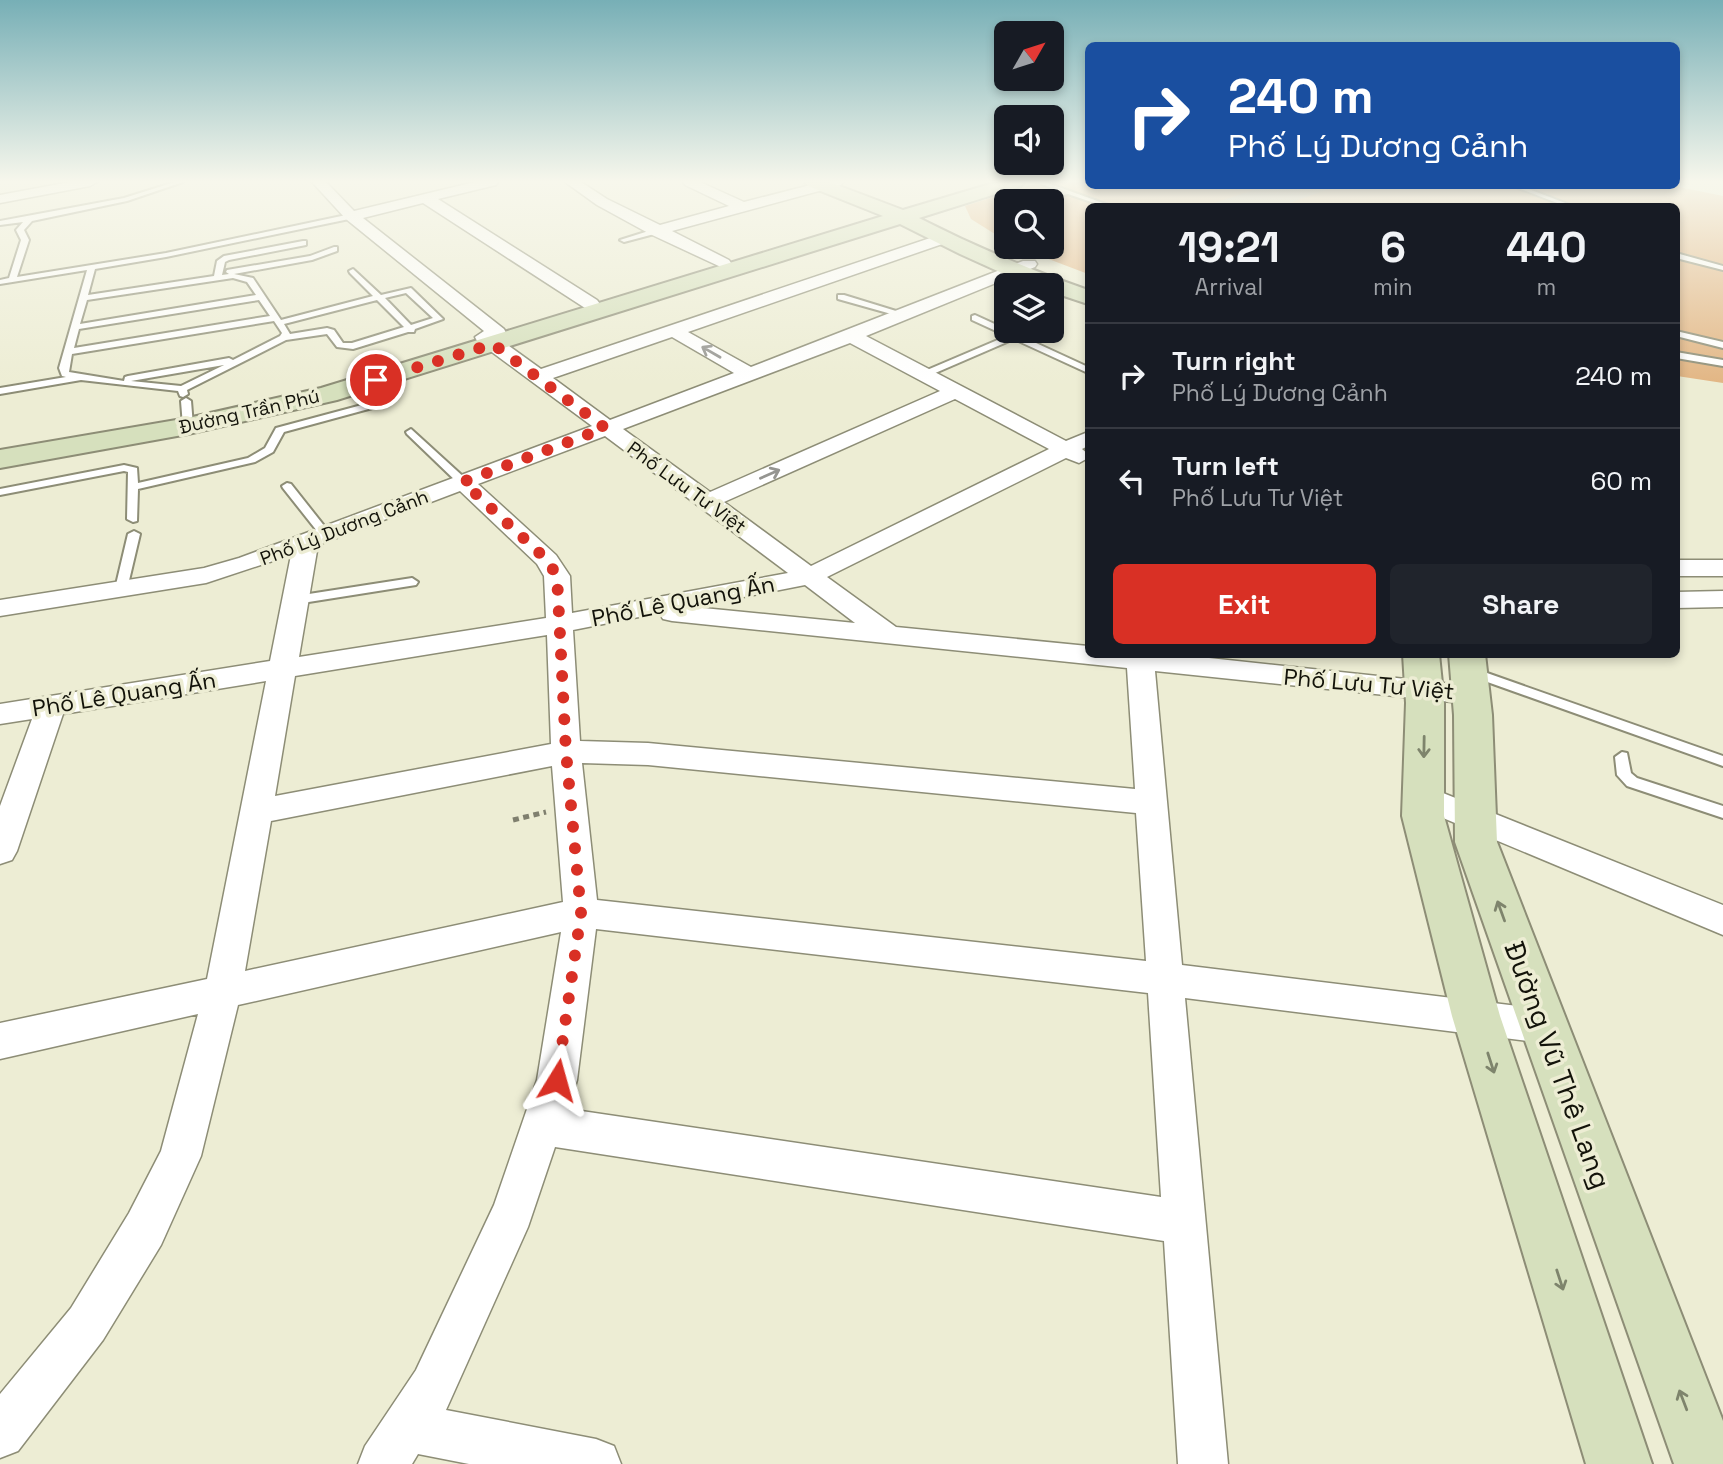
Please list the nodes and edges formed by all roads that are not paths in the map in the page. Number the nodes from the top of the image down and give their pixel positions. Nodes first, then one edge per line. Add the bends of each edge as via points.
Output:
1 (22, 250) edge
2 (183, 250) edge
3 (266, 250) edge
4 (329, 250) edge
5 (390, 250) edge
6 (507, 250) edge
7 (696, 250) edge
8 (767, 250) edge
9 (776, 250) edge
10 (909, 250) edge
11 (977, 250) edge
12 (994, 250) edge
13 (1680, 257) edge
14 (723, 263) junction
15 (1021, 267) junction
16 (1723, 268) edge
17 (91, 269) junction
18 (353, 271) dead end
19 (218, 276) junction
20 (12, 280) junction
21 (0, 282) edge
22 (1085, 284) edge
23 (262, 297) junction
24 (379, 297) junction
25 (841, 297) dead end
26 (1085, 297) edge
27 (83, 298) junction
28 (591, 304) junction
29 (905, 315) junction
30 (975, 318) dead end
31 (278, 321) junction
32 (75, 327) junction
33 (994, 327) edge
34 (411, 330) junction
35 (674, 331) junction
36 (1680, 334) edge
37 (851, 336) junction
38 (656, 337) junction
39 (284, 338) junction
40 (491, 338) junction
41 (1004, 343) edge
42 (1030, 343) edge
43 (1723, 345) edge
44 (68, 352) junction
45 (1680, 356) edge
46 (247, 357) junction
47 (1723, 363) edge
48 (1085, 369) edge
49 (78, 377) junction
50 (537, 377) junction
51 (738, 377) junction
52 (110, 382) junction
53 (938, 383) junction
54 (0, 391) edge
55 (186, 405) junction
56 (373, 405) dead end
57 (605, 428) junction
58 (411, 432) dead end
59 (0, 447) edge
60 (1081, 450) edge
61 (0, 458) edge
62 (463, 482) junction
63 (133, 486) junction
64 (287, 486) dead end
65 (689, 488) junction
66 (0, 492) edge
67 (708, 501) junction
68 (133, 519) dead end
69 (134, 534) dead end
70 (315, 538) junction
71 (1680, 568) edge
72 (1723, 568) edge
73 (808, 577) junction
74 (412, 582) dead end
75 (121, 589) junction
76 (1723, 599) edge
77 (296, 600) junction
78 (1680, 600) edge
79 (0, 608) edge
80 (640, 609) junction
81 (561, 624) junction
82 (891, 636) junction
83 (1085, 653) edge
84 (1140, 658) edge
85 (283, 667) junction
86 (1422, 672) edge
87 (1469, 673) edge
88 (51, 706) junction
89 (0, 713) edge
90 (566, 752) junction
91 (1622, 757) dead end
92 (1723, 761) edge
93 (1423, 797) junction
94 (1151, 802) junction
95 (256, 812) junction
96 (1723, 812) edge
97 (1476, 818) junction
98 (2, 842) edge
99 (581, 913) junction
100 (1723, 920) edge
101 (1165, 979) junction
102 (223, 992) junction
103 (1476, 1016) junction
104 (1543, 1026) junction
105 (0, 1041) edge
106 (542, 1125) junction
107 (1184, 1222) junction
108 (0, 1433) edge
109 (395, 1446) edge
110 (596, 1464) edge
111 (1203, 1464) edge
112 (1619, 1464) edge
113 (1707, 1464) edge

1 - 20 lane
2 - 17 lane
3 - 19 lane via 221,261
4 - 19 lane via 312,258
5 - 40 street, Phố Lưu Tư Việt
6 - 28 street
7 - 14 street
8 - 14 main road, Đường Trần Phú
9 - 40 main road, Đường Trần Phú
10 - 35 street
11 - 15 main road
12 - 15 main road
13 - 16 lane
14 - 28 main road, Đường Trần Phú
15 - 22 main road
15 - 26 main road
15 - 29 street, Phố Lý Dương Cảnh
17 - 20 lane
17 - 27 lane
18 - 24 lane
19 - 23 lane via 244,277
19 - 27 lane
20 - 21 lane
23 - 31 lane
23 - 32 lane
24 - 31 lane
24 - 34 lane
24 - 34 lane via 411,291 439,319
25 - 29 lane
27 - 32 lane
28 - 40 main road, Đường Trần Phú
29 - 37 street, Phố Lý Dương Cảnh
30 - 33 lane
31 - 39 lane via 286,333
31 - 44 lane
32 - 44 lane
34 - 39 lane via 345,347 327,331
35 - 38 street
51 -> 35 street
36 - 43 lane
37 - 51 street, Phố Lý Dương Cảnh
37 - 53 street
38 - 50 street
38 - 51 street
39 - 46 lane
40 - 50 street, Phố Lưu Tư Việt
40 - 55 main road, Đường Trần Phú via 328,394
41 - 53 lane
42 - 48 lane
44 - 49 lane via 65,374
45 - 47 lane
46 - 52 lane
46 - 55 lane
49 - 52 lane
49 - 54 lane
50 - 57 street, Phố Lưu Tư Việt
51 - 57 street, Phố Lý Dương Cảnh
52 - 55 lane
53 - 60 street
53 - 65 street
67 -> 53 street
55 - 59 main road, Đường Trần Phú
55 - 61 main road, Đường Trần Phú
56 - 63 lane via 280,430 270,450 251,460
57 - 62 street, Phố Lý Dương Cảnh
57 - 65 street, Phố Lưu Tư Việt
58 - 62 lane
60 - 73 street, Phố Lê Quang Ấn
62 - 70 street, Phố Lý Dương Cảnh
62 - 81 street via 547,560 557,576
63 - 66 lane via 133,470 124,468
63 - 68 lane
64 - 70 lane
65 - 67 street, Phố Lưu Tư Việt
67 - 73 street, Phố Lưu Tư Việt
69 - 75 lane
70 - 75 street, Phố Lý Dương Cảnh via 206,575
70 - 77 street
71 - 72 street
73 - 80 street, Phố Lê Quang Ấn
73 - 82 street, Phố Lưu Tư Việt
74 - 77 lane
75 - 79 street, Phố Lý Dương Cảnh
76 - 78 street
77 - 85 street
80 - 81 street, Phố Lê Quang Ấn
80 - 82 street, Phố Lưu Tư Việt
81 - 85 street, Phố Lê Quang Ấn
81 - 90 street
82 - 83 street, Phố Lưu Tư Việt
84 - 86 street, Phố Lưu Tư Việt
84 - 94 street
85 - 88 street, Phố Lê Quang Ấn
85 - 95 street
86 - 87 street, Phố Lưu Tư Việt
86 -> 93 main road
87 - 92 lane
87 - 97 main road, Đường Vũ Thê Lang
88 - 89 street, Phố Lê Quang Ấn
88 - 98 street
90 - 94 street via 648,754
90 - 95 street
90 - 99 street
91 - 96 lane via 1624,775 1632,782
93 - 97 street
93 - 103 main road via 1423,816
94 - 101 street
95 - 102 street
97 - 100 street
104 -> 97 main road, Đường Vũ Thê Lang via 1476,842
99 - 101 street
99 - 102 street
99 - 106 street via 557,1080
101 - 103 street
101 - 107 street
102 - 105 street
102 - 108 street via 180,1156 145,1229 87,1324
103 - 104 street
103 -> 112 main road
113 -> 104 main road, Đường Vũ Thê Lang
106 - 107 street
106 - 109 street via 513,1212 433,1387
107 - 111 street
109 - 110 street

